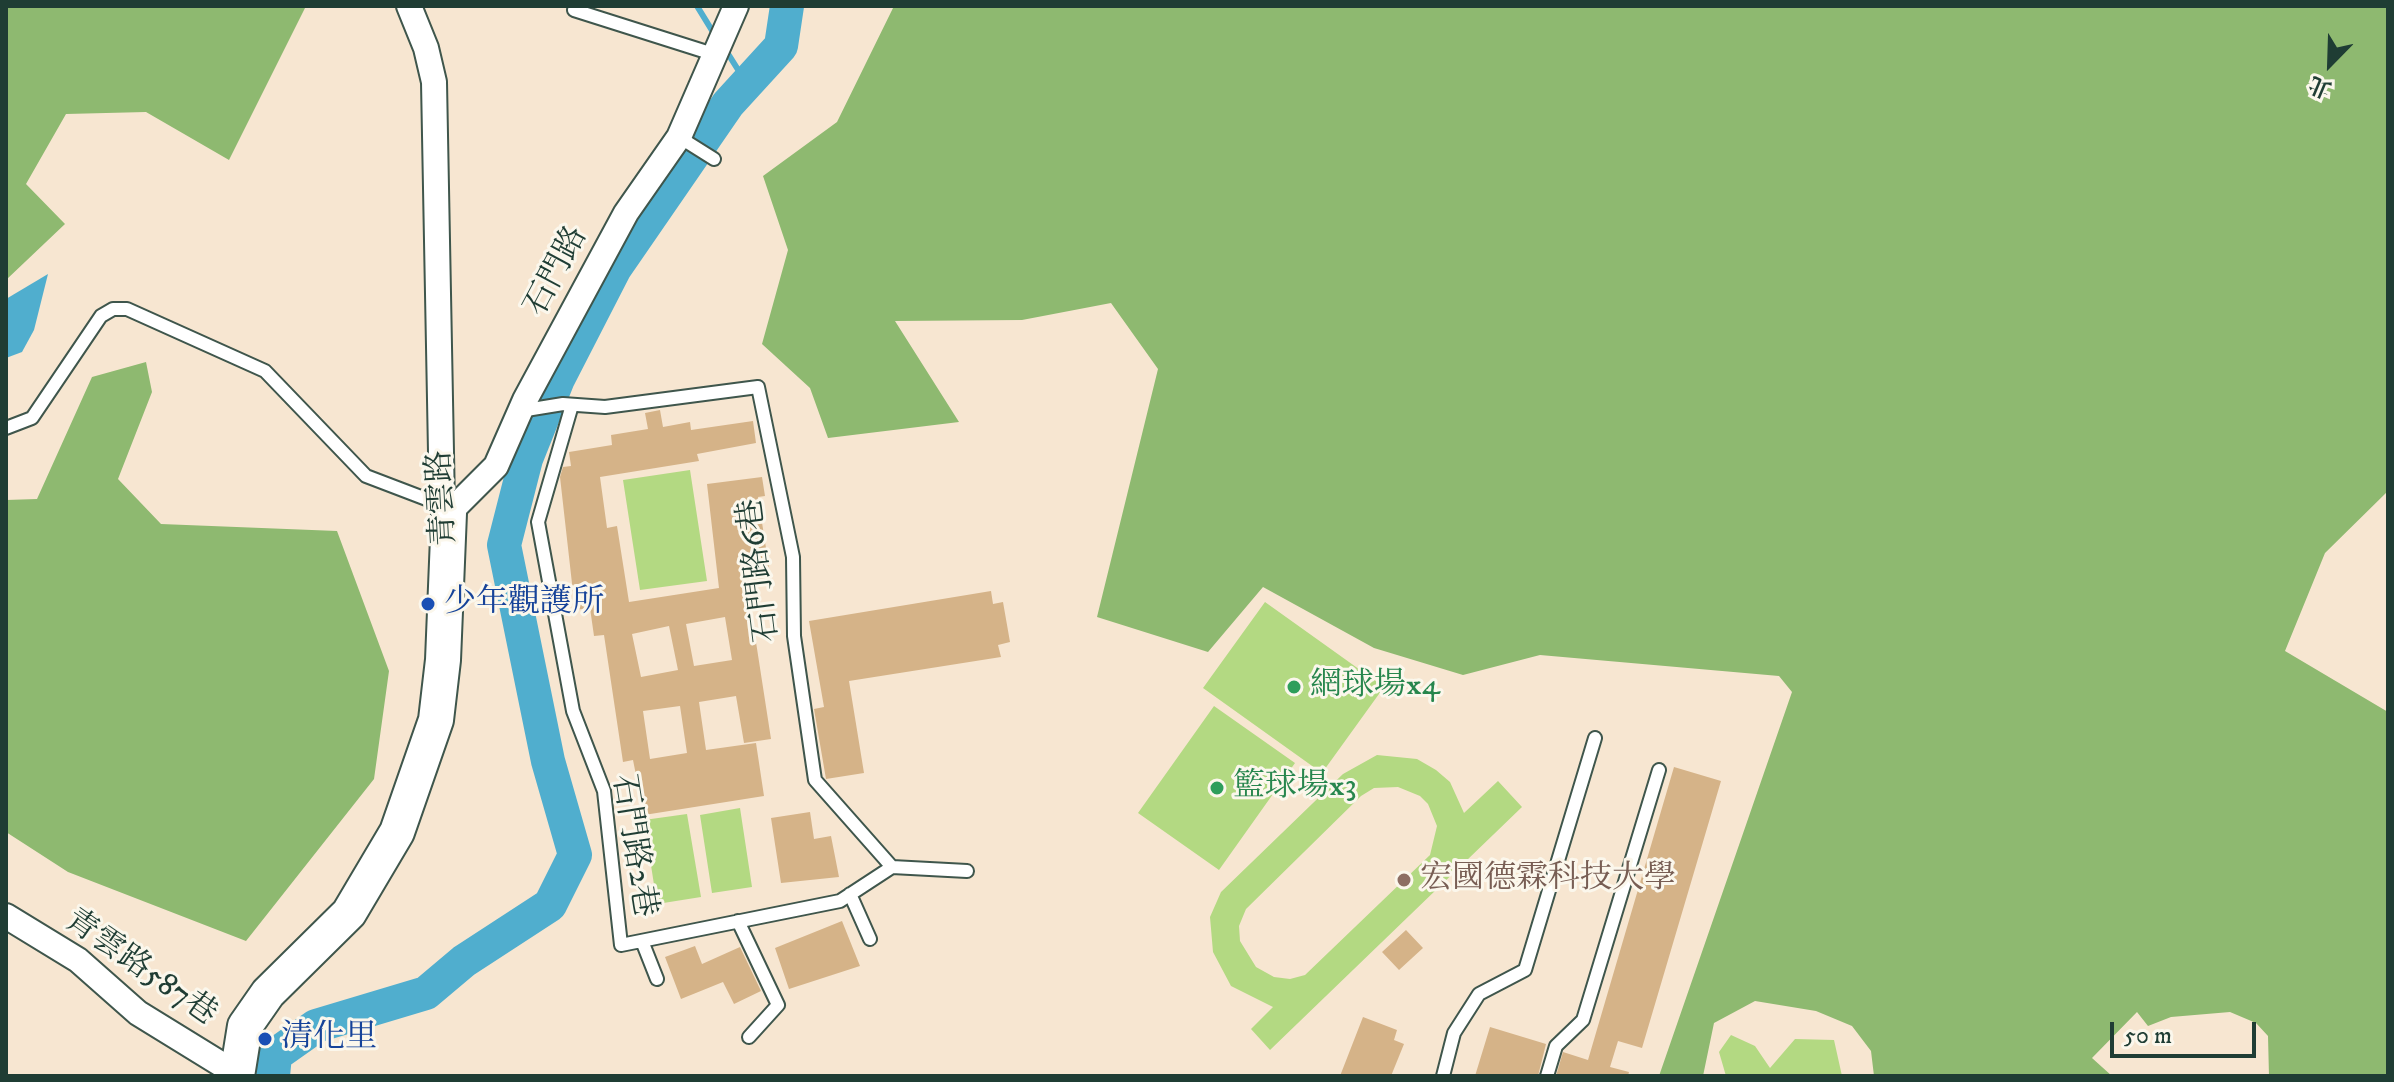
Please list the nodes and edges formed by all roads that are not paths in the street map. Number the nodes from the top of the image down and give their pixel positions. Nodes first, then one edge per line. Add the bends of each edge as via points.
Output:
1 (409, 6) edge
2 (574, 10) dead end
3 (731, 17) edge
4 (713, 54) junction
5 (679, 137) junction
6 (714, 159) dead end
7 (568, 404) junction
8 (520, 411) junction
9 (6, 428) edge
10 (446, 509) junction
11 (1595, 738) dead end
12 (1659, 770) dead end
13 (892, 867) junction
14 (967, 871) dead end
15 (850, 894) junction
16 (6, 916) edge
17 (738, 921) junction
18 (870, 939) dead end
19 (642, 941) junction
20 (657, 979) dead end
21 (749, 1037) dead end
22 (237, 1075) edge
23 (1443, 1076) edge
24 (1547, 1076) edge

1 - 10 street, 青雲路 via 434,82
2 - 4 lane
3 - 4 street, 石門路
4 - 5 street, 石門路
5 - 6 lane
5 - 8 street, 石門路 via 626,213
7 - 8 lane
7 - 13 lane, 石門路6巷 via 605,407 758,387 793,557 794,636 815,780
7 - 19 lane, 石門路2巷 via 538,522 573,711 604,791 621,945
8 - 10 street, 石門路 via 496,466
9 - 10 lane via 32,418 101,316 127,309 265,371 366,476
10 - 22 street, 青雲路 via 443,660 436,720 397,832 349,913 268,993 245,1026
11 - 23 lane via 1525,970 1479,994 1454,1033
12 - 24 lane via 1583,1020 1556,1046
13 - 14 lane
13 - 15 lane, 石門路2巷
15 - 17 lane, 石門路2巷 via 840,901
15 - 18 lane
16 - 22 street, 青雲路587巷 via 78,960 138,1013
17 - 19 lane, 石門路2巷
17 - 21 lane via 778,1005
19 - 20 lane

